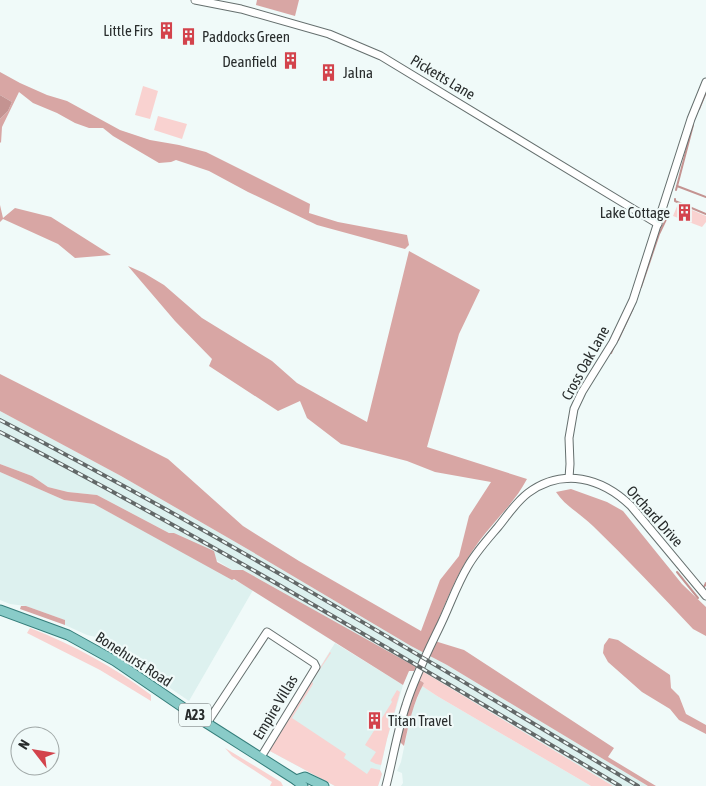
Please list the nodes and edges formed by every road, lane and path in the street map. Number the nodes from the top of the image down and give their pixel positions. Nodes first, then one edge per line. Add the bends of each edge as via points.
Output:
1 (195, 0) edge
2 (706, 82) edge
3 (658, 224) junction
4 (569, 478) junction
5 (706, 596) edge
6 (0, 610) edge
7 (207, 724) junction
8 (261, 758) junction
9 (297, 784) edge
10 (324, 786) edge
11 (386, 786) edge

1 - 3 street, Picketts Lane via 242,8 329,34 381,56
2 - 3 street, Cross Oak Lane
3 - 4 street, Cross Oak Lane via 624,321 574,409
4 - 5 street, Orchard Drive via 593,481 620,495
4 - 11 street via 549,482 526,495 467,568 409,696
6 - 7 main road, Bonehurst Road / A23 via 77,640 136,674
7 - 8 main road, Bonehurst Road / A23
7 - 8 street, Empire Villas via 267,632 316,667
8 - 9 main road, Bonehurst Road / A23
9 - 10 main road, Bonehurst Road / A23 via 305,777

